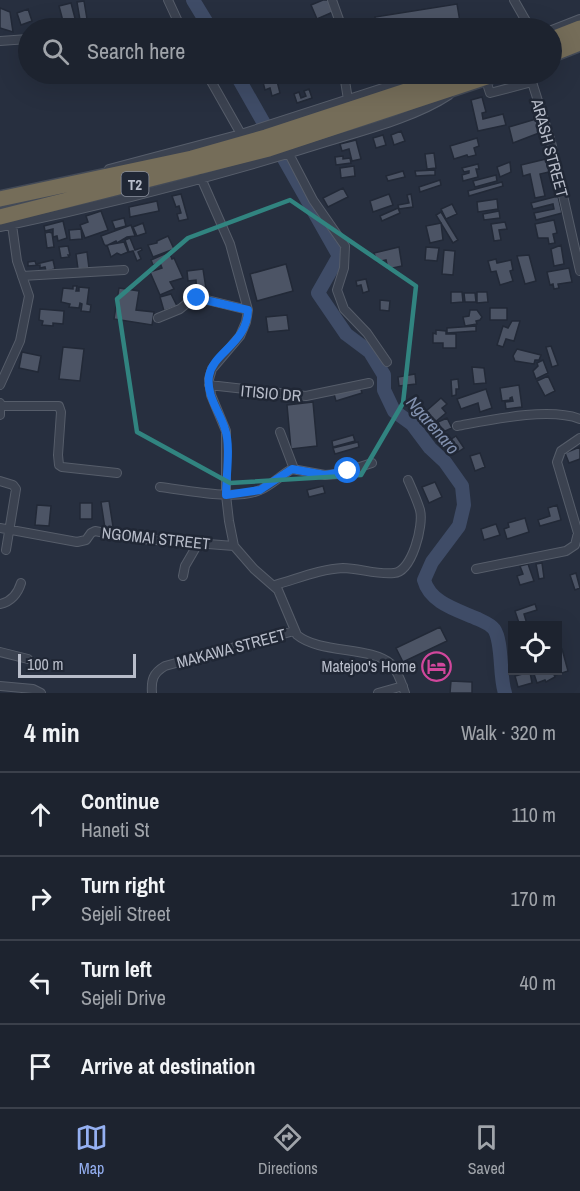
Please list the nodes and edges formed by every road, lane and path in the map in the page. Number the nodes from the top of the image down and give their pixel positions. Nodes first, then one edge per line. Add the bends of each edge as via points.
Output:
1 (168, 0) edge
2 (332, 0) edge
3 (514, 0) edge
4 (176, 18) edge
5 (338, 18) edge
6 (524, 18) edge
7 (580, 19) edge
8 (562, 26) edge
9 (580, 28) edge
10 (562, 35) edge
11 (18, 40) edge
12 (0, 42) edge
13 (580, 43) edge
14 (562, 50) edge
15 (213, 84) edge
16 (346, 84) edge
17 (396, 84) edge
18 (448, 84) edge
19 (490, 84) edge
20 (524, 84) edge
21 (533, 84) edge
22 (348, 100) junction
23 (241, 134) junction
24 (287, 140) junction
25 (268, 143) junction
26 (201, 178) junction
27 (0, 192) edge
28 (0, 199) edge
29 (6, 221) edge
30 (0, 227) edge
31 (124, 270) dead end
32 (580, 271) edge
33 (22, 276) junction
34 (248, 310) junction
35 (158, 318) dead end
36 (387, 362) dead end
37 (369, 383) dead end
38 (0, 385) edge
39 (209, 385) junction
40 (0, 405) edge
41 (0, 415) edge
42 (580, 419) edge
43 (457, 426) dead end
44 (280, 432) dead end
45 (580, 438) edge
46 (372, 463) dead end
47 (294, 469) junction
48 (117, 473) dead end
49 (408, 480) dead end
50 (0, 481) edge
51 (160, 487) dead end
52 (226, 495) junction
53 (0, 528) edge
54 (11, 530) junction
55 (199, 542) junction
56 (234, 546) junction
57 (6, 550) dead end
58 (476, 569) dead end
59 (183, 576) dead end
60 (21, 583) dead end
61 (275, 585) junction
62 (0, 604) edge
63 (294, 631) junction
64 (0, 652) edge
65 (28, 659) dead end
66 (0, 686) edge
67 (404, 690) edge
68 (41, 693) edge
69 (152, 693) edge
70 (378, 693) edge

1 - 4 street
2 - 5 street
3 - 6 street
7 - 8 street
9 - 10 highway
11 - 12 street
13 - 14 highway
15 - 23 street
16 - 22 street
17 - 22 street
18 - 24 highway, T2
19 - 20 street, ARASH STREET via 490,93
21 - 32 street, ARASH STREET via 551,142
22 - 24 street
23 - 24 street
23 - 27 street
24 - 25 highway, T2
24 - 26 street via 254,165
24 - 36 street via 313,200 345,246 337,290 344,309
25 - 28 highway, T2
25 - 29 highway, T2 via 194,170
26 - 29 street via 57,215
26 - 34 street via 230,244
29 - 30 street
29 - 33 street
31 - 33 street
33 - 38 street via 29,294 22,332
34 - 35 street via 200,298
34 - 39 street via 240,336 212,369
37 - 39 street, ITISIO DR via 306,396
39 - 52 street via 226,431
40 - 41 street
40 - 48 street via 58,406 59,465
42 - 43 street via 536,414
44 - 47 street
45 - 58 street via 561,451 557,462 578,533 575,545 566,551
46 - 47 street via 325,475
47 - 52 street via 260,490
49 - 61 street via 421,522 403,571 330,569
50 - 54 street via 16,489
51 - 52 street
52 - 56 street
53 - 54 street, NGOMAI STREET
54 - 55 street, NGOMAI STREET via 76,542 86,540 95,531 130,538
54 - 57 street
55 - 56 street, NGOMAI STREET
55 - 59 street
56 - 61 street
60 - 62 street via 10,600
61 - 63 street
63 - 67 street via 302,639 324,646 384,659 394,668
63 - 69 street, MAKAWA STREET via 165,666 153,676
64 - 65 street
66 - 68 street
67 - 70 street

